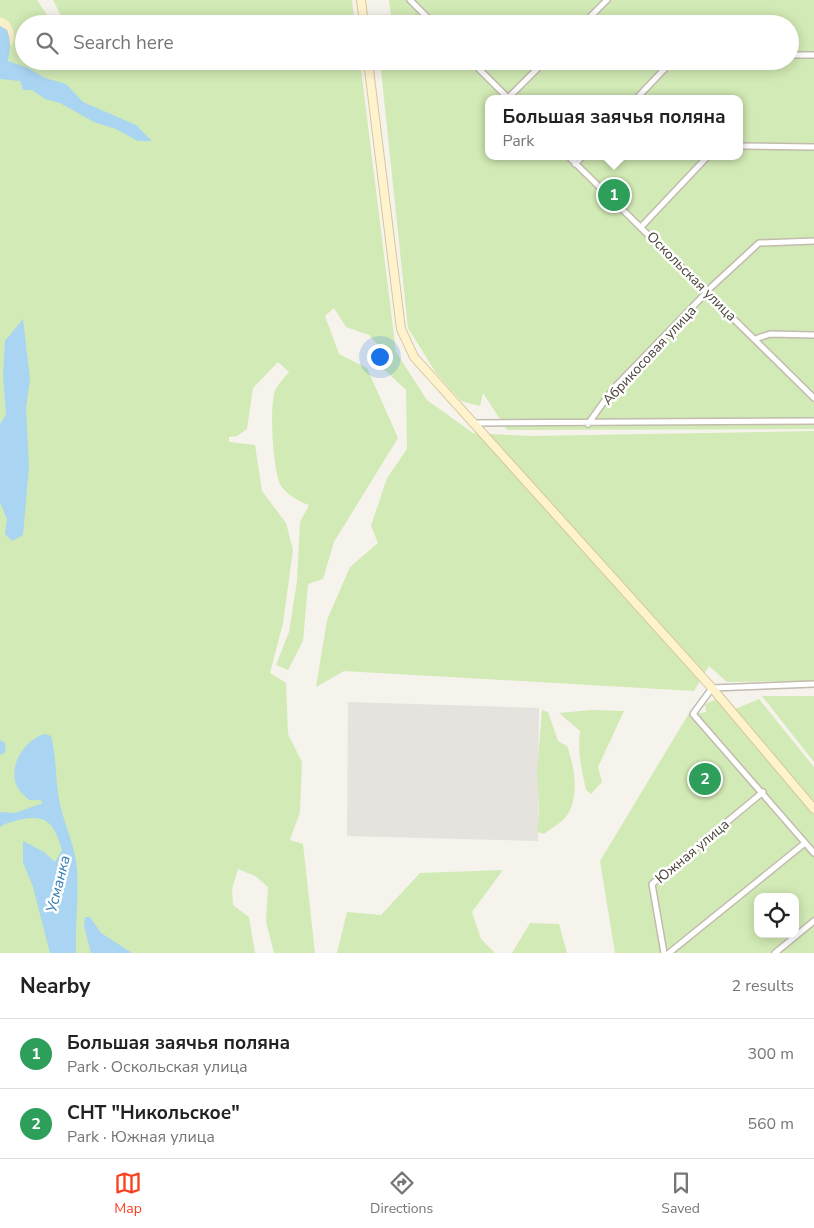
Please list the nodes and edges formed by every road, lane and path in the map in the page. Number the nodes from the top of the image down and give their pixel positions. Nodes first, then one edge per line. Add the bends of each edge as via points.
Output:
1 (361, 0) edge
2 (410, 0) edge
3 (607, 0) edge
4 (363, 15) edge
5 (425, 15) edge
6 (592, 15) edge
7 (799, 55) edge
8 (814, 55) edge
9 (369, 70) edge
10 (480, 70) edge
11 (536, 70) edge
12 (663, 70) edge
13 (505, 95) edge
14 (511, 95) edge
15 (640, 95) edge
16 (743, 146) edge
17 (814, 147) edge
18 (572, 160) edge
19 (580, 160) edge
20 (704, 160) edge
21 (576, 164) junction
22 (641, 227) junction
23 (814, 241) edge
24 (706, 290) junction
25 (814, 335) edge
26 (755, 339) junction
27 (814, 398) edge
28 (814, 421) edge
29 (474, 423) junction
30 (588, 424) junction
31 (814, 684) edge
32 (712, 688) junction
33 (763, 792) junction
34 (814, 809) edge
35 (805, 843) junction
36 (814, 853) edge
37 (814, 921) edge
38 (664, 953) edge
39 (669, 953) edge
40 (775, 953) edge

1 - 4 street
2 - 5 street
3 - 6 street
7 - 8 street
9 - 29 street via 401,329 414,357
10 - 13 street
11 - 14 street
12 - 15 street
16 - 17 street
18 - 21 street, Оскольская улица
19 - 21 street
20 - 22 street
21 - 22 street, Оскольская улица
22 - 24 street, Оскольская улица
23 - 24 street, Абрикосовая улица via 759,243
24 - 26 street, Оскольская улица
24 - 30 street, Абрикосовая улица via 613,389
25 - 26 street via 770,334
26 - 27 street, Оскольская улица
28 - 30 street
29 - 30 street
29 - 32 street
31 - 32 street
32 - 33 street via 693,714
32 - 34 street
33 - 35 street
33 - 38 street, Южная улица via 652,884
35 - 36 street
35 - 39 street
37 - 40 street

